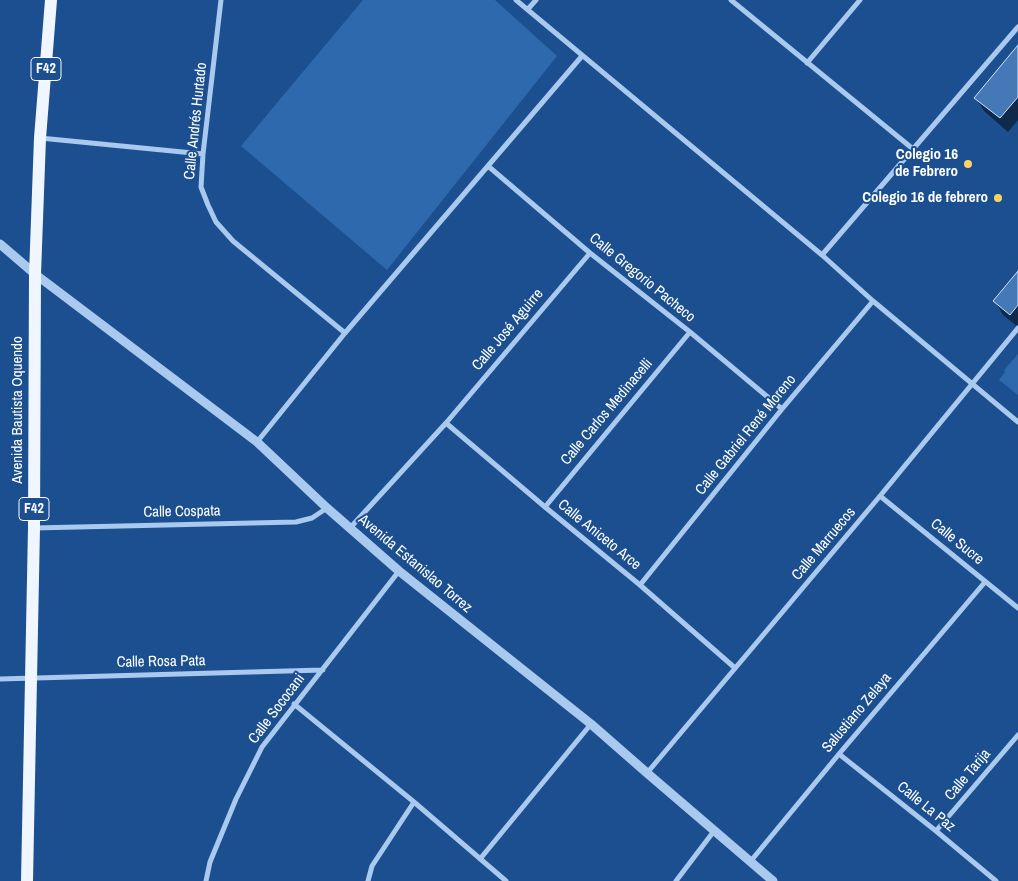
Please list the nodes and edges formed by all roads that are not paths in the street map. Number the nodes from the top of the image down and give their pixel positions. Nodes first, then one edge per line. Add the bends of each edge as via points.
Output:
1 (51, 0) edge
2 (221, 0) edge
3 (516, 0) edge
4 (536, 0) edge
5 (731, 0) edge
6 (860, 0) edge
7 (528, 9) junction
8 (1018, 27) edge
9 (582, 56) junction
10 (806, 62) junction
11 (40, 138) junction
12 (913, 149) junction
13 (204, 154) junction
14 (488, 166) junction
15 (0, 244) edge
16 (590, 253) junction
17 (822, 255) junction
18 (35, 274) junction
19 (873, 301) junction
20 (1018, 328) edge
21 (344, 332) junction
22 (690, 332) junction
23 (971, 384) junction
24 (782, 409) junction
25 (1018, 422) edge
26 (446, 424) junction
27 (257, 442) junction
28 (880, 496) junction
29 (545, 507) junction
30 (327, 508) junction
31 (34, 528) junction
32 (350, 528) junction
33 (399, 571) junction
34 (986, 582) junction
35 (640, 585) junction
36 (1018, 608) edge
37 (735, 668) junction
38 (322, 670) junction
39 (31, 678) junction
40 (0, 679) edge
41 (294, 704) junction
42 (591, 724) junction
43 (1018, 735) edge
44 (839, 754) junction
45 (647, 773) junction
46 (414, 802) junction
47 (714, 831) junction
48 (936, 832) junction
49 (480, 859) junction
50 (750, 862) junction
51 (27, 881) edge
52 (206, 881) edge
53 (368, 881) edge
54 (506, 881) edge
55 (676, 881) edge
56 (773, 881) edge
57 (996, 881) edge

1 - 11 main road, Avenida Bautista Oquendo / F42
2 - 13 street, Calle Andrés Hurtado
3 - 7 street
4 - 7 street
5 - 10 street
6 - 10 street
7 - 9 street
8 - 12 street
9 - 14 street
9 - 17 street
10 - 12 street
11 - 13 street
11 - 18 main road, Avenida Bautista Oquendo / F42
12 - 17 street
13 - 21 street, Calle Andrés Hurtado via 201,187 216,222 233,241
14 - 16 street, Calle Gregorio Pacheco
14 - 21 street
15 - 18 street, Avenida Estanislao Torrez
16 - 22 street, Calle Gregorio Pacheco
16 - 26 street, Calle José Aguirre
17 - 19 street
18 - 27 street, Avenida Estanislao Torrez
18 - 31 main road, Avenida Bautista Oquendo / F42
19 - 23 street
19 - 24 street, Calle Gabriel René Moreno
20 - 23 street, Calle Marruecos
21 - 27 street
22 - 24 street, Calle Gregorio Pacheco
22 - 29 street, Calle Carlos Medinacelli
23 - 25 street
23 - 28 street, Calle Marruecos
24 - 35 street, Calle Gabriel René Moreno
26 - 29 street, Calle Aniceto Arce
26 - 32 street, Calle José Aguirre
27 - 30 street, Avenida Estanislao Torrez
28 - 34 street, Calle Sucre
28 - 37 street, Calle Marruecos
29 - 35 street, Calle Aniceto Arce
30 - 31 street, Calle Cospata via 312,518 296,522
30 - 32 street, Avenida Estanislao Torrez
31 - 39 main road, Avenida Bautista Oquendo / F42
32 - 33 street, Avenida Estanislao Torrez
33 - 38 street, Calle Sococani
33 - 42 street, Avenida Estanislao Torrez
34 - 36 street, Calle Sucre
34 - 44 street, Salustiano Zelaya
35 - 37 street, Calle Aniceto Arce
37 - 45 street, Calle Marruecos
38 - 39 street, Calle Rosa Pata
38 - 41 street, Calle Sococani
39 - 40 street, Calle Rosa Pata
39 - 51 main road, Avenida Bautista Oquendo / F42
41 - 46 street
41 - 52 street, Calle Sococani via 262,747 236,799 210,862
42 - 45 street, Avenida Estanislao Torrez
42 - 49 street
43 - 48 street, Calle Tarija
44 - 48 street, Calle La Paz
44 - 50 street, Salustiano Zelaya
45 - 47 street, Avenida Estanislao Torrez
46 - 49 street
46 - 53 street via 372,866
47 - 50 street, Avenida Estanislao Torrez
47 - 55 street
48 - 57 street, Calle La Paz
49 - 54 street
50 - 56 street, Avenida Estanislao Torrez

